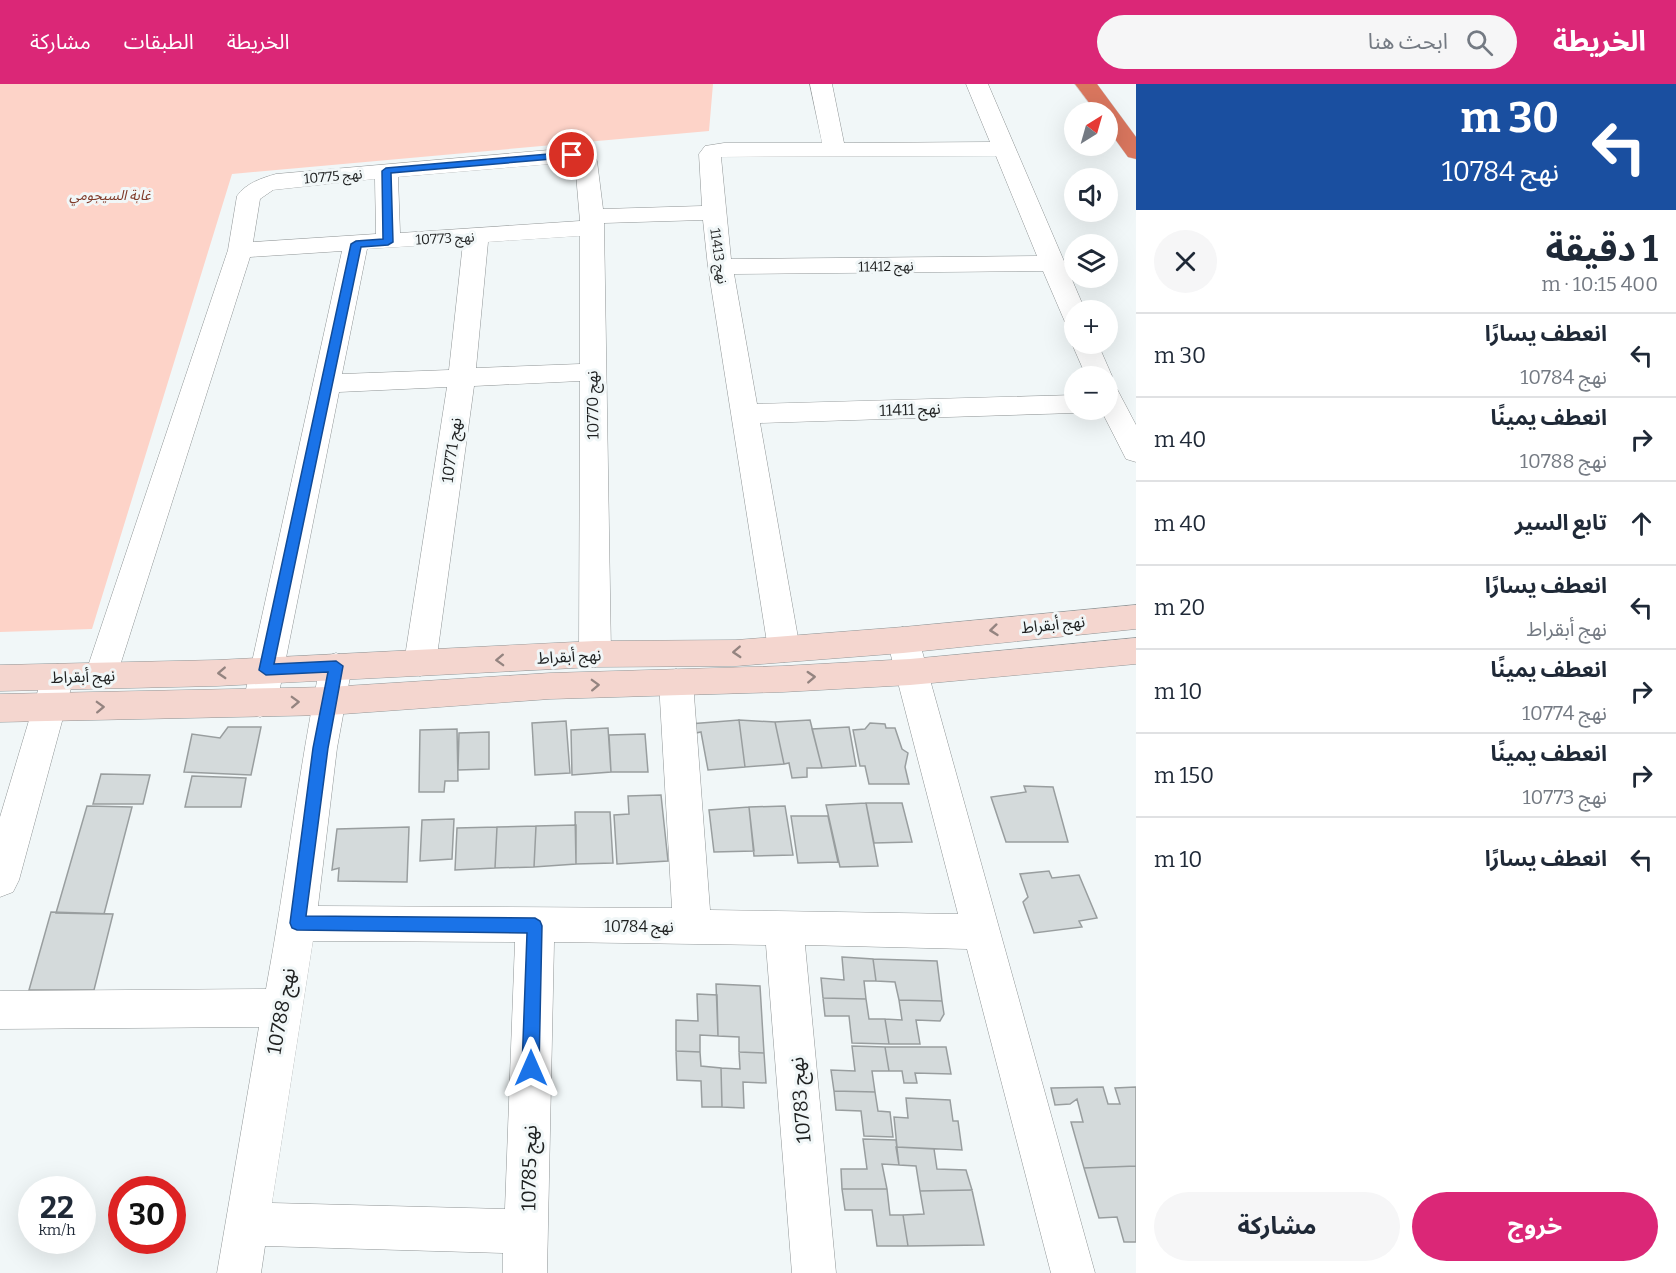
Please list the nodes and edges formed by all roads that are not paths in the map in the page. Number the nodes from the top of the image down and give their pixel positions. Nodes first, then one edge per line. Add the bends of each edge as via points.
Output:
1 (821, 84) edge
2 (977, 84) edge
3 (1086, 84) edge
4 (1099, 102) edge
5 (1118, 128) edge
6 (1005, 148) junction
7 (834, 149) junction
8 (1136, 152) edge
9 (583, 156) joint
10 (386, 171) junction
11 (714, 213) junction
12 (591, 222) junction
13 (476, 237) junction
14 (388, 242) junction
15 (356, 244) junction
16 (240, 250) junction
17 (1052, 263) junction
18 (720, 267) junction
19 (1067, 300) edge
20 (592, 372) junction
21 (462, 377) junction
22 (327, 384) junction
23 (1064, 404) edge
24 (746, 414) junction
25 (1118, 419) edge
26 (1136, 452) edge
27 (1136, 617) edge
28 (784, 649) junction
29 (1136, 651) edge
30 (595, 654) junction
31 (906, 656) junction
32 (420, 663) junction
33 (336, 666) junction
34 (266, 670) junction
35 (549, 672) junction
36 (101, 675) junction
37 (0, 678) edge
38 (676, 682) junction
39 (53, 693) junction
40 (329, 700) junction
41 (260, 703) junction
42 (0, 708) edge
43 (0, 880) edge
44 (297, 923) junction
45 (535, 926) junction
46 (692, 926) junction
47 (784, 927) junction
48 (980, 932) junction
49 (281, 1008) junction
50 (0, 1010) edge
51 (248, 1224) junction
52 (527, 1231) junction
53 (239, 1273) edge
54 (525, 1273) edge
55 (814, 1273) edge
56 (1074, 1273) edge

1 - 7 street
2 - 6 street
3 - 4 highway
5 - 8 highway
6 - 7 street, نهج 11413
6 - 17 street
7 - 11 street, نهج 11413 via 713,151 710,154
9 - 10 street, نهج 10775
9 - 12 street, نهج 10770
10 - 14 street
10 - 16 street, نهج 10775 via 265,185 249,196
11 - 12 street, نهج 10773
11 - 18 street, نهج 11413
12 - 13 street, نهج 10773
12 - 20 street, نهج 10770
13 - 14 street, نهج 10773
13 - 21 street, نهج 10771
14 - 15 street, نهج 10773
15 - 16 street, نهج 10773
15 - 22 street
16 - 36 street, نهج 10775
17 - 18 street, نهج 11412
17 - 19 street
18 - 24 street, نهج 11413
20 - 21 street
20 - 30 street, نهج 10770
21 - 22 street
21 - 32 street, نهج 10771
22 - 34 street
23 - 24 street, نهج 11411
24 - 28 street, نهج 11413
25 - 26 street
27 -> 31 street, نهج أبقراط
28 -> 30 street, نهج أبقراط
28 - 31 street, نهج أبقراط
29 - 31 street, نهج أبقراط
30 - 35 street, نهج أبقراط
38 -> 31 street, نهج أبقراط
31 - 48 street
32 - 33 street, نهج أبقراط
35 -> 32 street, نهج أبقراط
33 - 34 street, نهج أبقراط
33 - 40 street, نهج 10788
34 -> 36 street, نهج أبقراط
34 - 41 street
35 -> 38 street, نهج أبقراط
35 - 40 street, نهج أبقراط
36 - 39 street, نهج أبقراط
37 - 39 street, نهج أبقراط
38 - 46 street
39 -> 41 street, نهج أبقراط
39 - 42 street, نهج أبقراط
39 - 43 street
41 -> 40 street, نهج أبقراط
40 - 44 street, نهج 10788
44 - 45 street, نهج 10784
44 - 49 street, نهج 10788
45 - 46 street, نهج 10784
45 - 52 street, نهج 10785
46 - 47 street, نهج 10784
47 - 48 street, نهج 10784
47 - 55 street, نهج 10783
48 - 56 street
49 - 50 street
49 - 51 street, نهج 10788
51 - 52 street, نهج 10785
51 - 53 street, نهج 10788
52 - 54 street, نهج 10785

